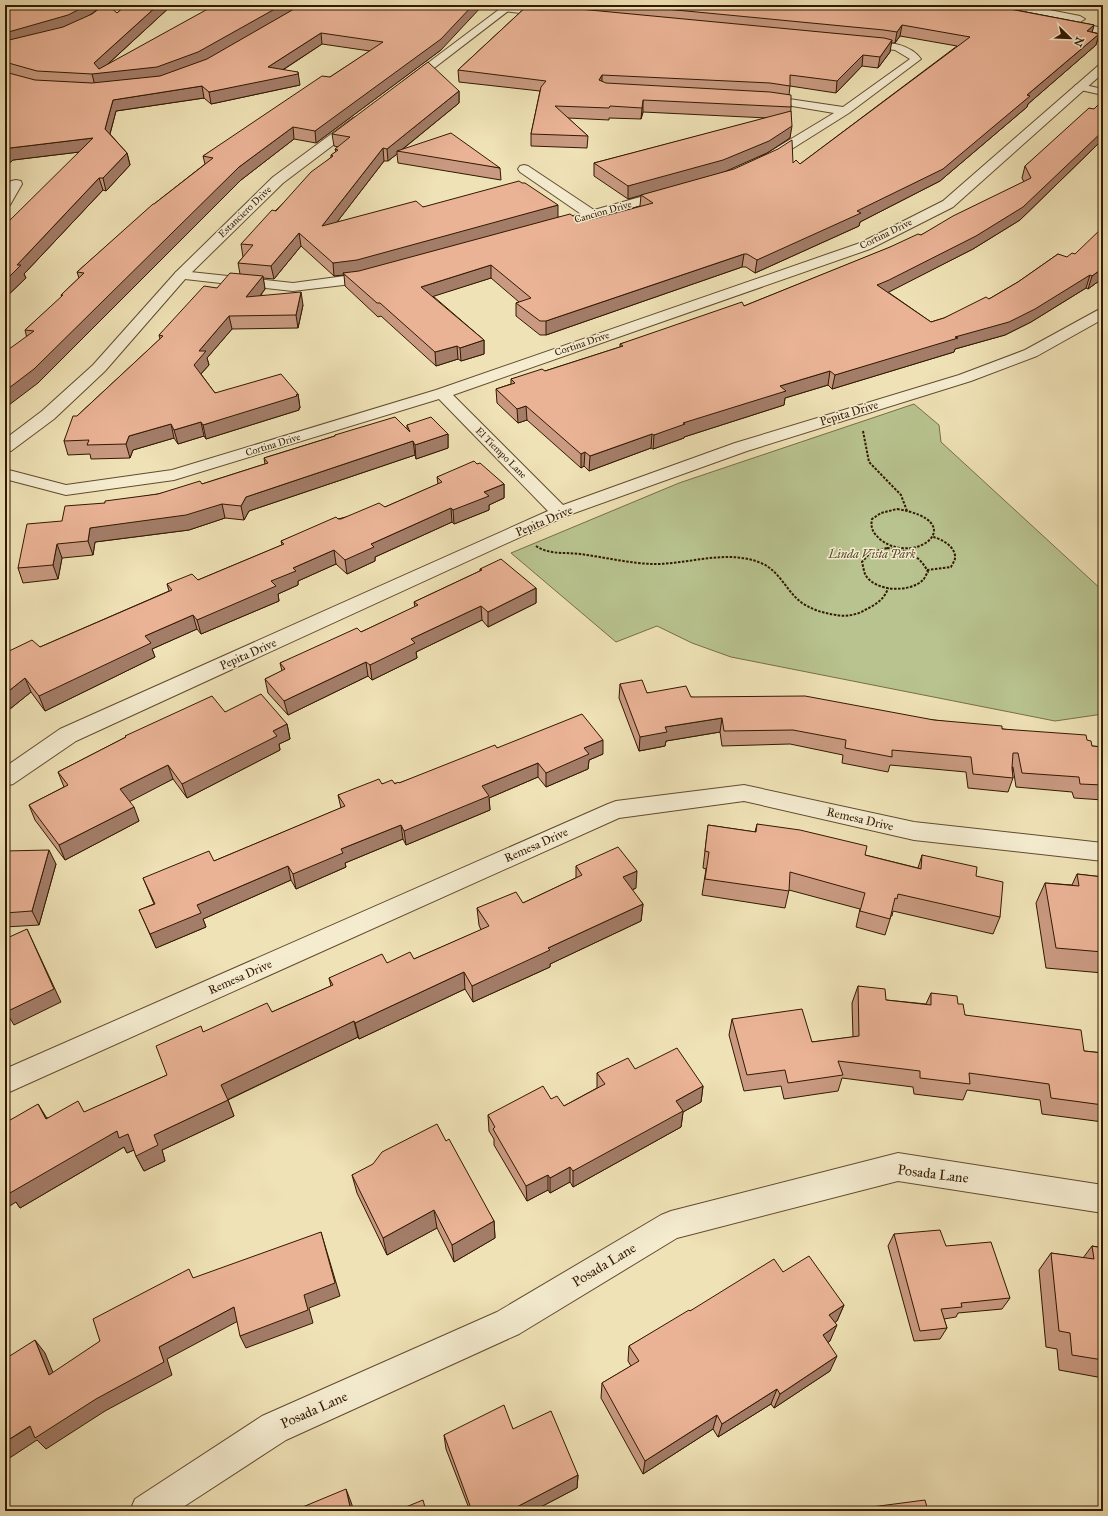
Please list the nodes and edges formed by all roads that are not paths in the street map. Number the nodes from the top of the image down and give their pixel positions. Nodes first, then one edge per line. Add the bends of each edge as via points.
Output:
1 (1094, 5) edge
2 (510, 7) edge
3 (1103, 7) edge
4 (1004, 8) edge
5 (560, 14) edge
6 (1103, 23) edge
7 (1103, 31) edge
8 (852, 42) edge
9 (1103, 67) edge
10 (1080, 87) junction
11 (398, 90) edge
12 (1103, 92) edge
13 (753, 98) edge
14 (845, 111) junction
15 (366, 114) edge
16 (752, 165) edge
17 (524, 169) dead end
18 (16, 184) dead end
19 (682, 190) edge
20 (5, 202) edge
21 (592, 215) junction
22 (539, 230) edge
23 (382, 273) edge
24 (181, 275) junction
25 (1103, 314) edge
26 (442, 393) junction
27 (5, 447) edge
28 (5, 474) edge
29 (560, 512) junction
30 (5, 778) edge
31 (1103, 852) edge
32 (5, 1082) edge
33 (1103, 1200) edge
34 (147, 1511) edge

1 - 3 lane
2 - 5 street
2 - 11 street
4 - 6 street
4 - 7 street
8 - 14 street via 896,48 911,53 916,59
9 - 10 street, Cortina Drive
10 - 12 street
10 - 26 street, Cortina Drive via 948,204 865,246
13 - 14 street
14 - 16 street via 772,157
15 - 24 street, Estanciero Drive via 278,180
17 - 21 street
18 - 20 street
19 - 21 street, Cancion Drive
21 - 22 street, Cancion Drive
23 - 24 street via 360,279 293,287
24 - 27 street, Estanciero Drive via 99,368 48,415
25 - 29 street, Pepita Drive via 1031,353 965,378 741,447
26 - 28 street, Cortina Drive via 174,475 66,490
26 - 29 street, El Tiempo Lane
29 - 30 street, Pepita Drive via 68,735
31 - 32 street, Remesa Drive via 914,831 744,793 616,810
33 - 34 street, Posada Lane via 898,1166 671,1225 508,1323 274,1428

